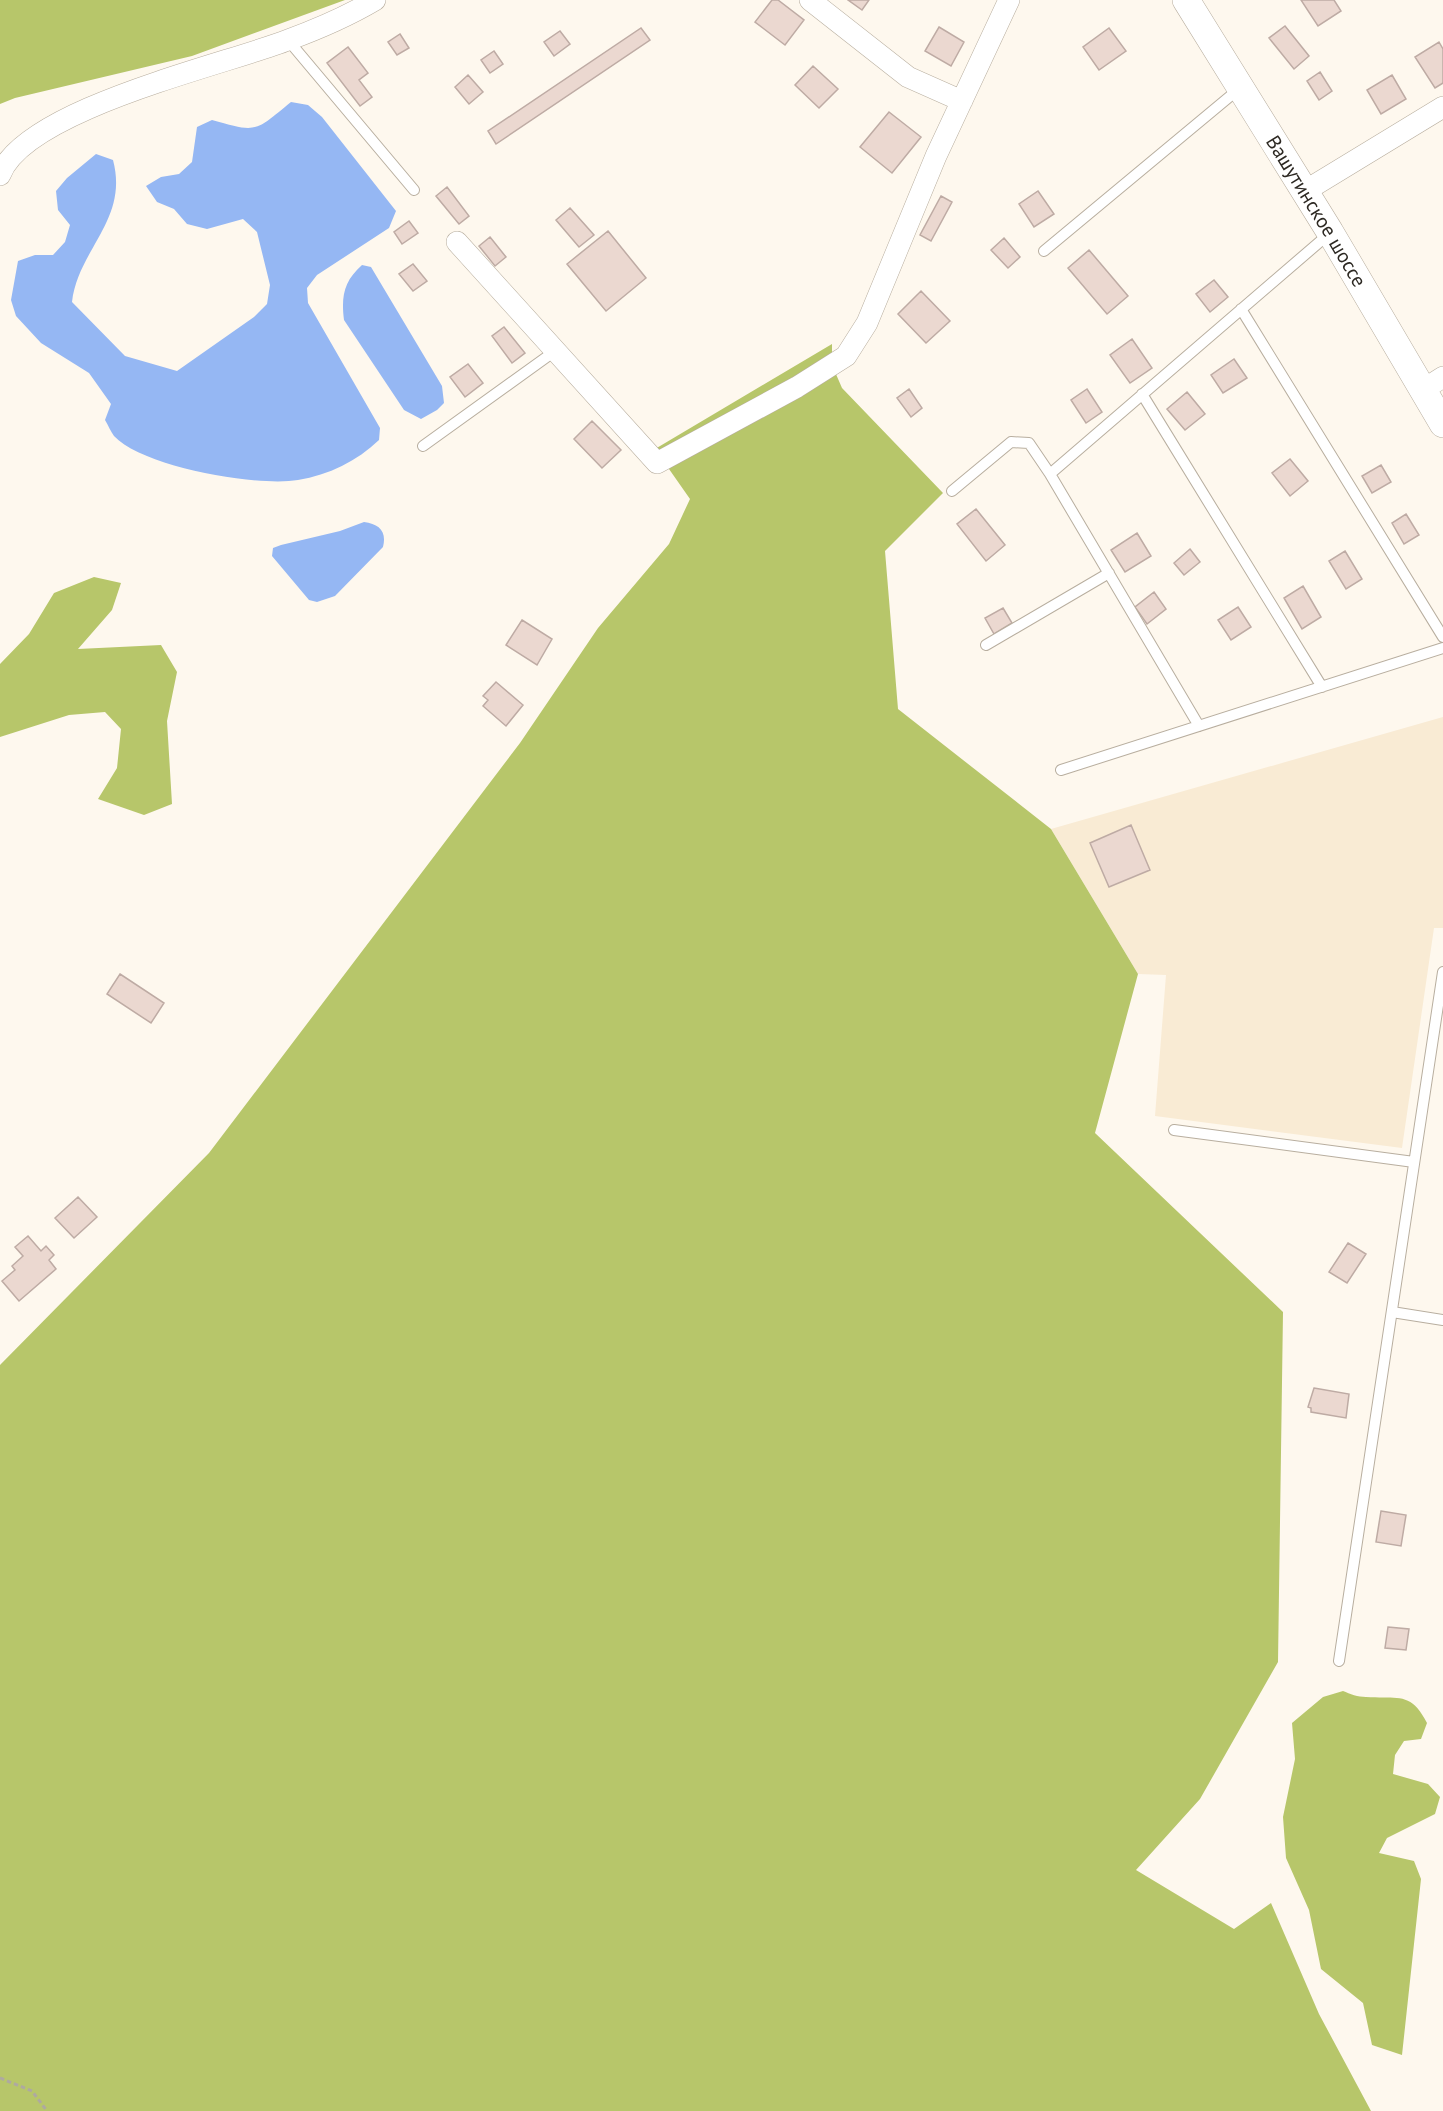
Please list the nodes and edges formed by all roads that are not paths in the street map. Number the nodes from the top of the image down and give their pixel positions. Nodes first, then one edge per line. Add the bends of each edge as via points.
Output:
1 (810, 0) edge
2 (1009, 0) edge
3 (1186, 0) edge
4 (364, 3) edge
5 (288, 40) junction
6 (1240, 87) junction
7 (962, 101) junction
8 (1443, 106) edge
9 (0, 175) edge
10 (414, 190) dead end
11 (1305, 191) junction
12 (1330, 232) junction
13 (457, 242) dead end
14 (1044, 251) dead end
15 (1241, 309) junction
16 (555, 351) junction
17 (1432, 384) edge
18 (1142, 394) junction
19 (1443, 424) edge
20 (423, 446) dead end
21 (1050, 474) junction
22 (952, 491) dead end
23 (1108, 573) junction
24 (1443, 637) edge
25 (986, 645) dead end
26 (1443, 648) edge
27 (1322, 687) junction
28 (1198, 726) junction
29 (1061, 770) dead end
30 (1443, 972) edge
31 (1174, 1130) dead end
32 (1413, 1162) junction
33 (1392, 1312) junction
34 (1443, 1320) edge
35 (1339, 1661) dead end

1 - 7 street via 908,77
2 - 7 street
3 - 6 street, Вашутинское шоссе
4 - 5 street
5 - 9 street via 163,80 64,118 24,147
5 - 10 lane
6 - 11 street, Вашутинское шоссе
6 - 14 lane
7 - 16 street via 867,323 846,356 797,387 657,463
8 - 11 street
11 - 12 street, Вашутинское шоссе
12 - 15 lane
12 - 17 street, Вашутинское шоссе
13 - 16 street
15 - 18 lane
15 - 24 lane
16 - 20 lane
17 - 19 street, Вашутинское шоссе
18 - 21 lane
18 - 27 lane
21 - 22 lane via 1029,443 1011,442
21 - 23 lane
23 - 25 lane
23 - 28 lane
26 - 27 lane
27 - 28 lane
28 - 29 lane
30 - 32 lane
31 - 32 lane
32 - 33 lane
33 - 34 lane
33 - 35 lane

